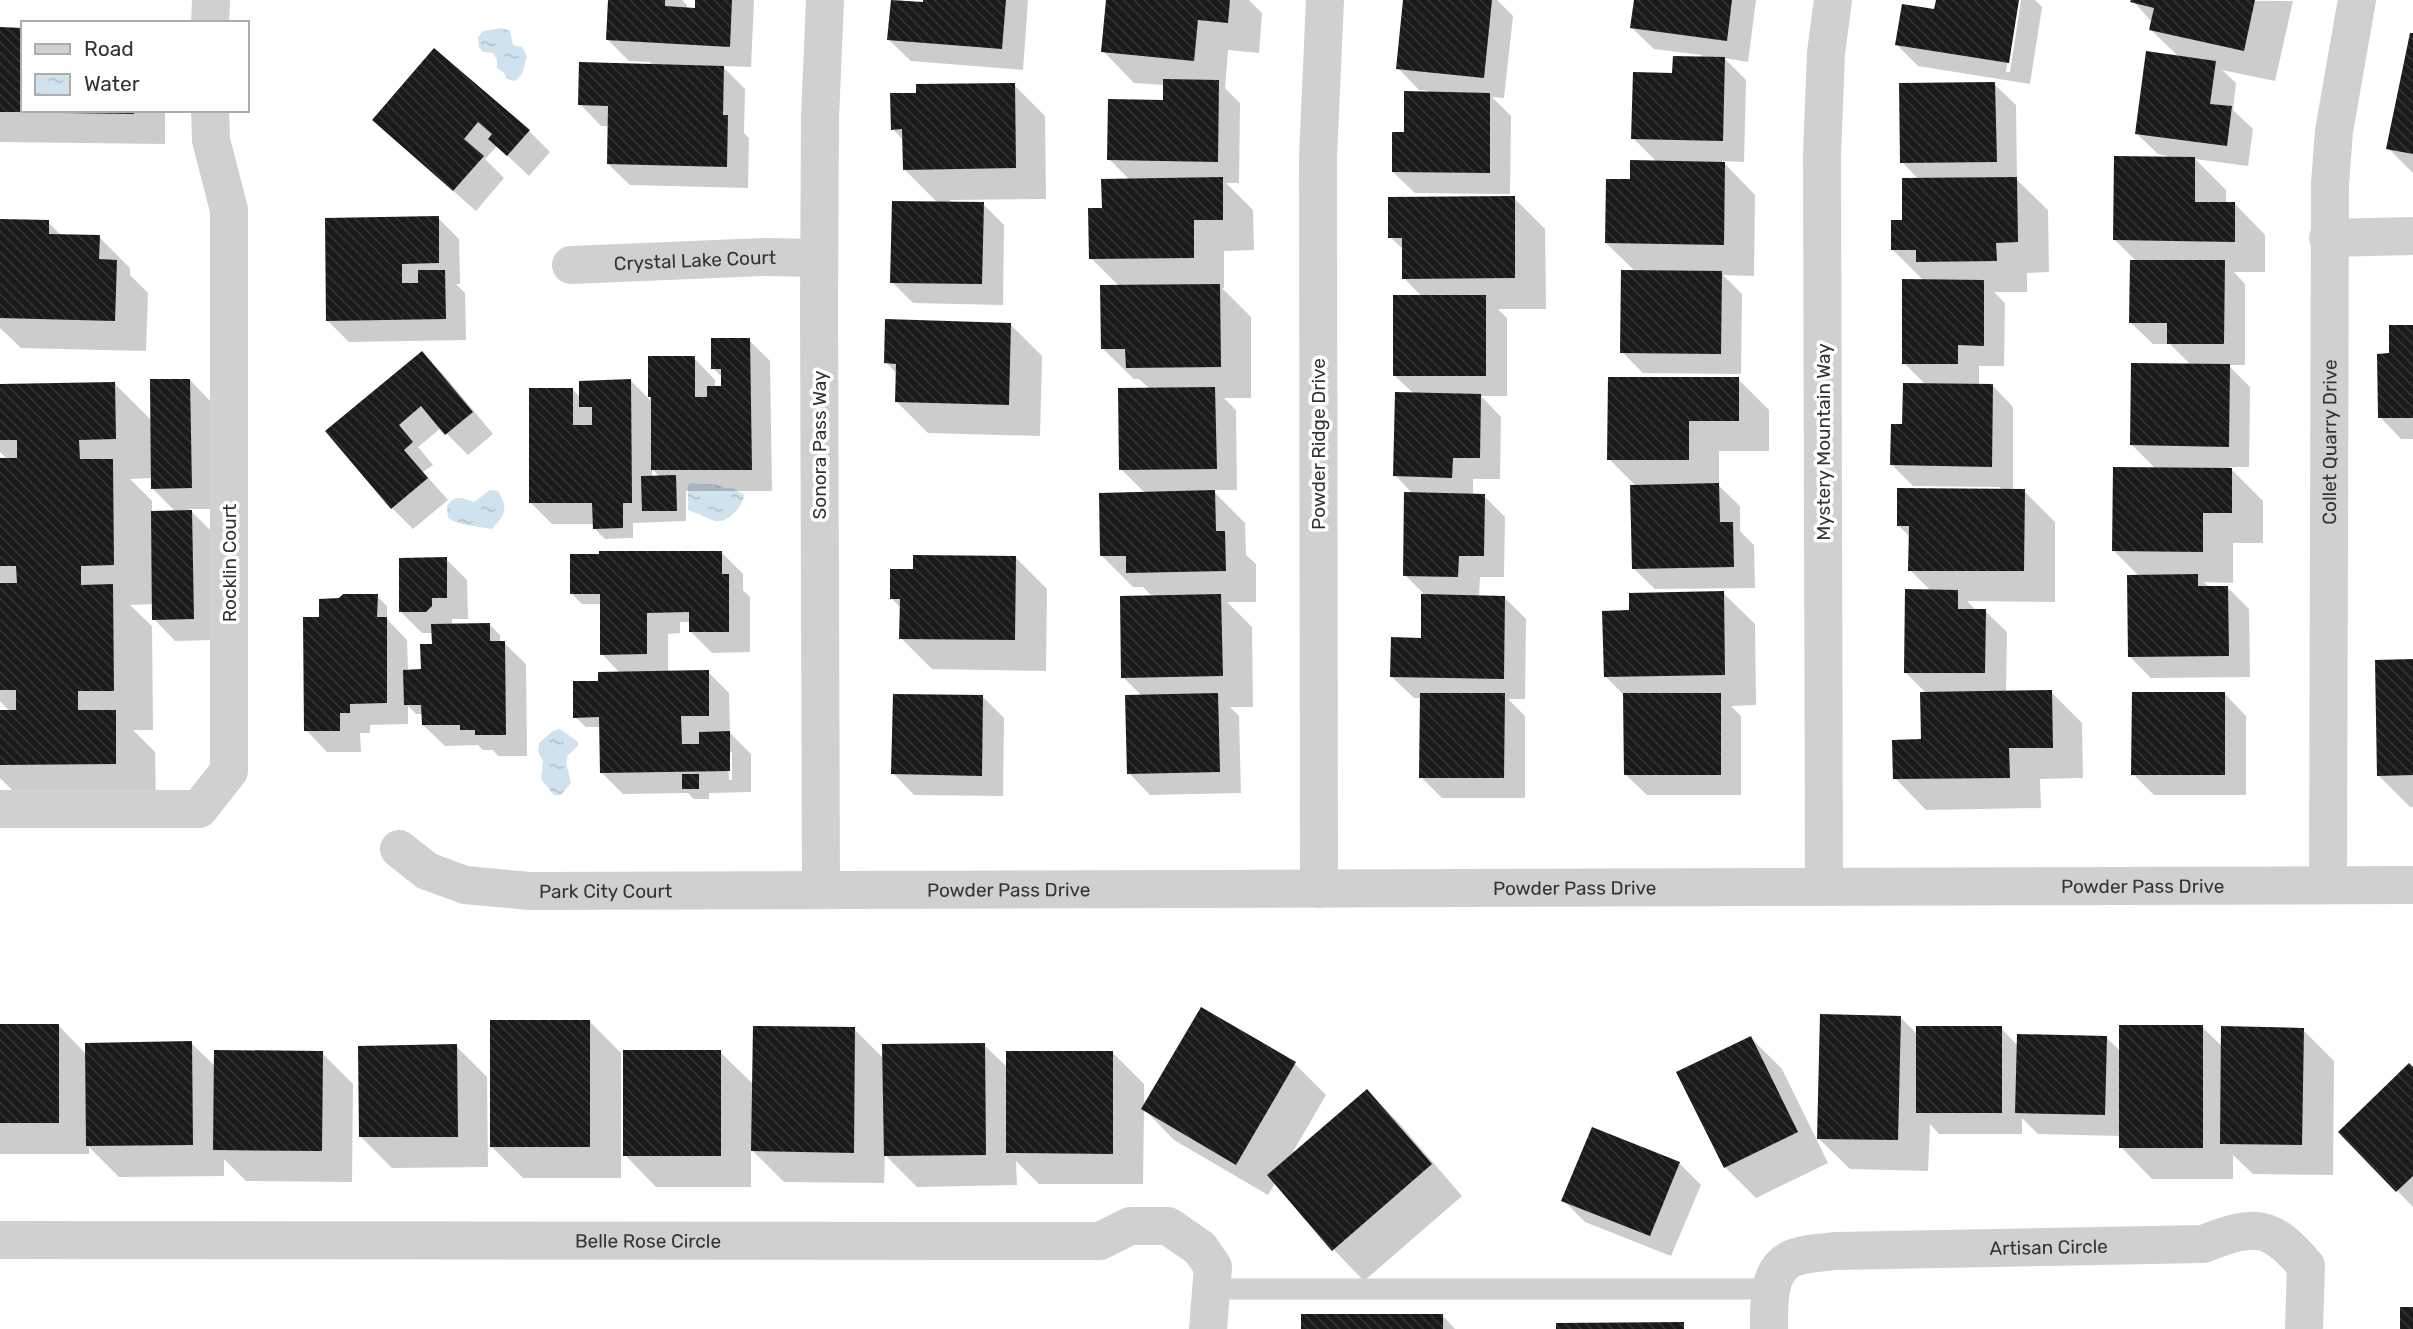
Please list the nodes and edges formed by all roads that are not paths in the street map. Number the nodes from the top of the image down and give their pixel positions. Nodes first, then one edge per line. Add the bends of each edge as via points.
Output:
1 (211, 0) edge
2 (825, 0) edge
3 (1325, 0) edge
4 (1833, 0) edge
5 (2357, 0) edge
6 (210, 21) edge
7 (210, 112) edge
8 (2413, 236) edge
9 (2328, 237) junction
10 (819, 258) junction
11 (571, 265) dead end
12 (0, 809) edge
13 (399, 849) dead end
14 (1824, 885) junction
15 (2328, 885) junction
16 (2413, 885) edge
17 (1319, 889) junction
18 (821, 890) junction
19 (0, 1240) edge
20 (1213, 1289) junction
21 (1771, 1289) junction
22 (1208, 1329) edge
23 (1769, 1329) edge
24 (2304, 1329) edge

1 - 6 street
2 - 10 street, Sonora Pass Way
3 - 17 street, Powder Ridge Drive via 1318,157
4 - 14 street, Mystery Mountain Way via 1822,155
5 - 9 street, Collet Quarry Drive via 2334,131
7 - 12 street, Rocklin Court via 211,140 229,210 229,771 199,808
8 - 9 street
9 - 15 street, Collet Quarry Drive
10 - 11 street, Crystal Lake Court
10 - 18 street, Sonora Pass Way
13 - 18 street, Park City Court via 426,871 465,885 530,891
14 - 15 street, Powder Pass Drive
14 - 17 street, Powder Pass Drive
15 - 16 street, Powder Pass Drive
17 - 18 street, Powder Pass Drive
19 - 20 street, Belle Rose Circle via 1100,1241 1130,1226 1168,1226 1200,1248 1213,1267
20 - 21 lane
20 - 22 street, Belle Rose Circle
21 - 23 street, Artisan Circle
21 - 24 street, Artisan Circle via 1776,1271 1791,1259 1835,1251 2203,1244 2236,1231 2265,1231 2288,1244 2306,1266

